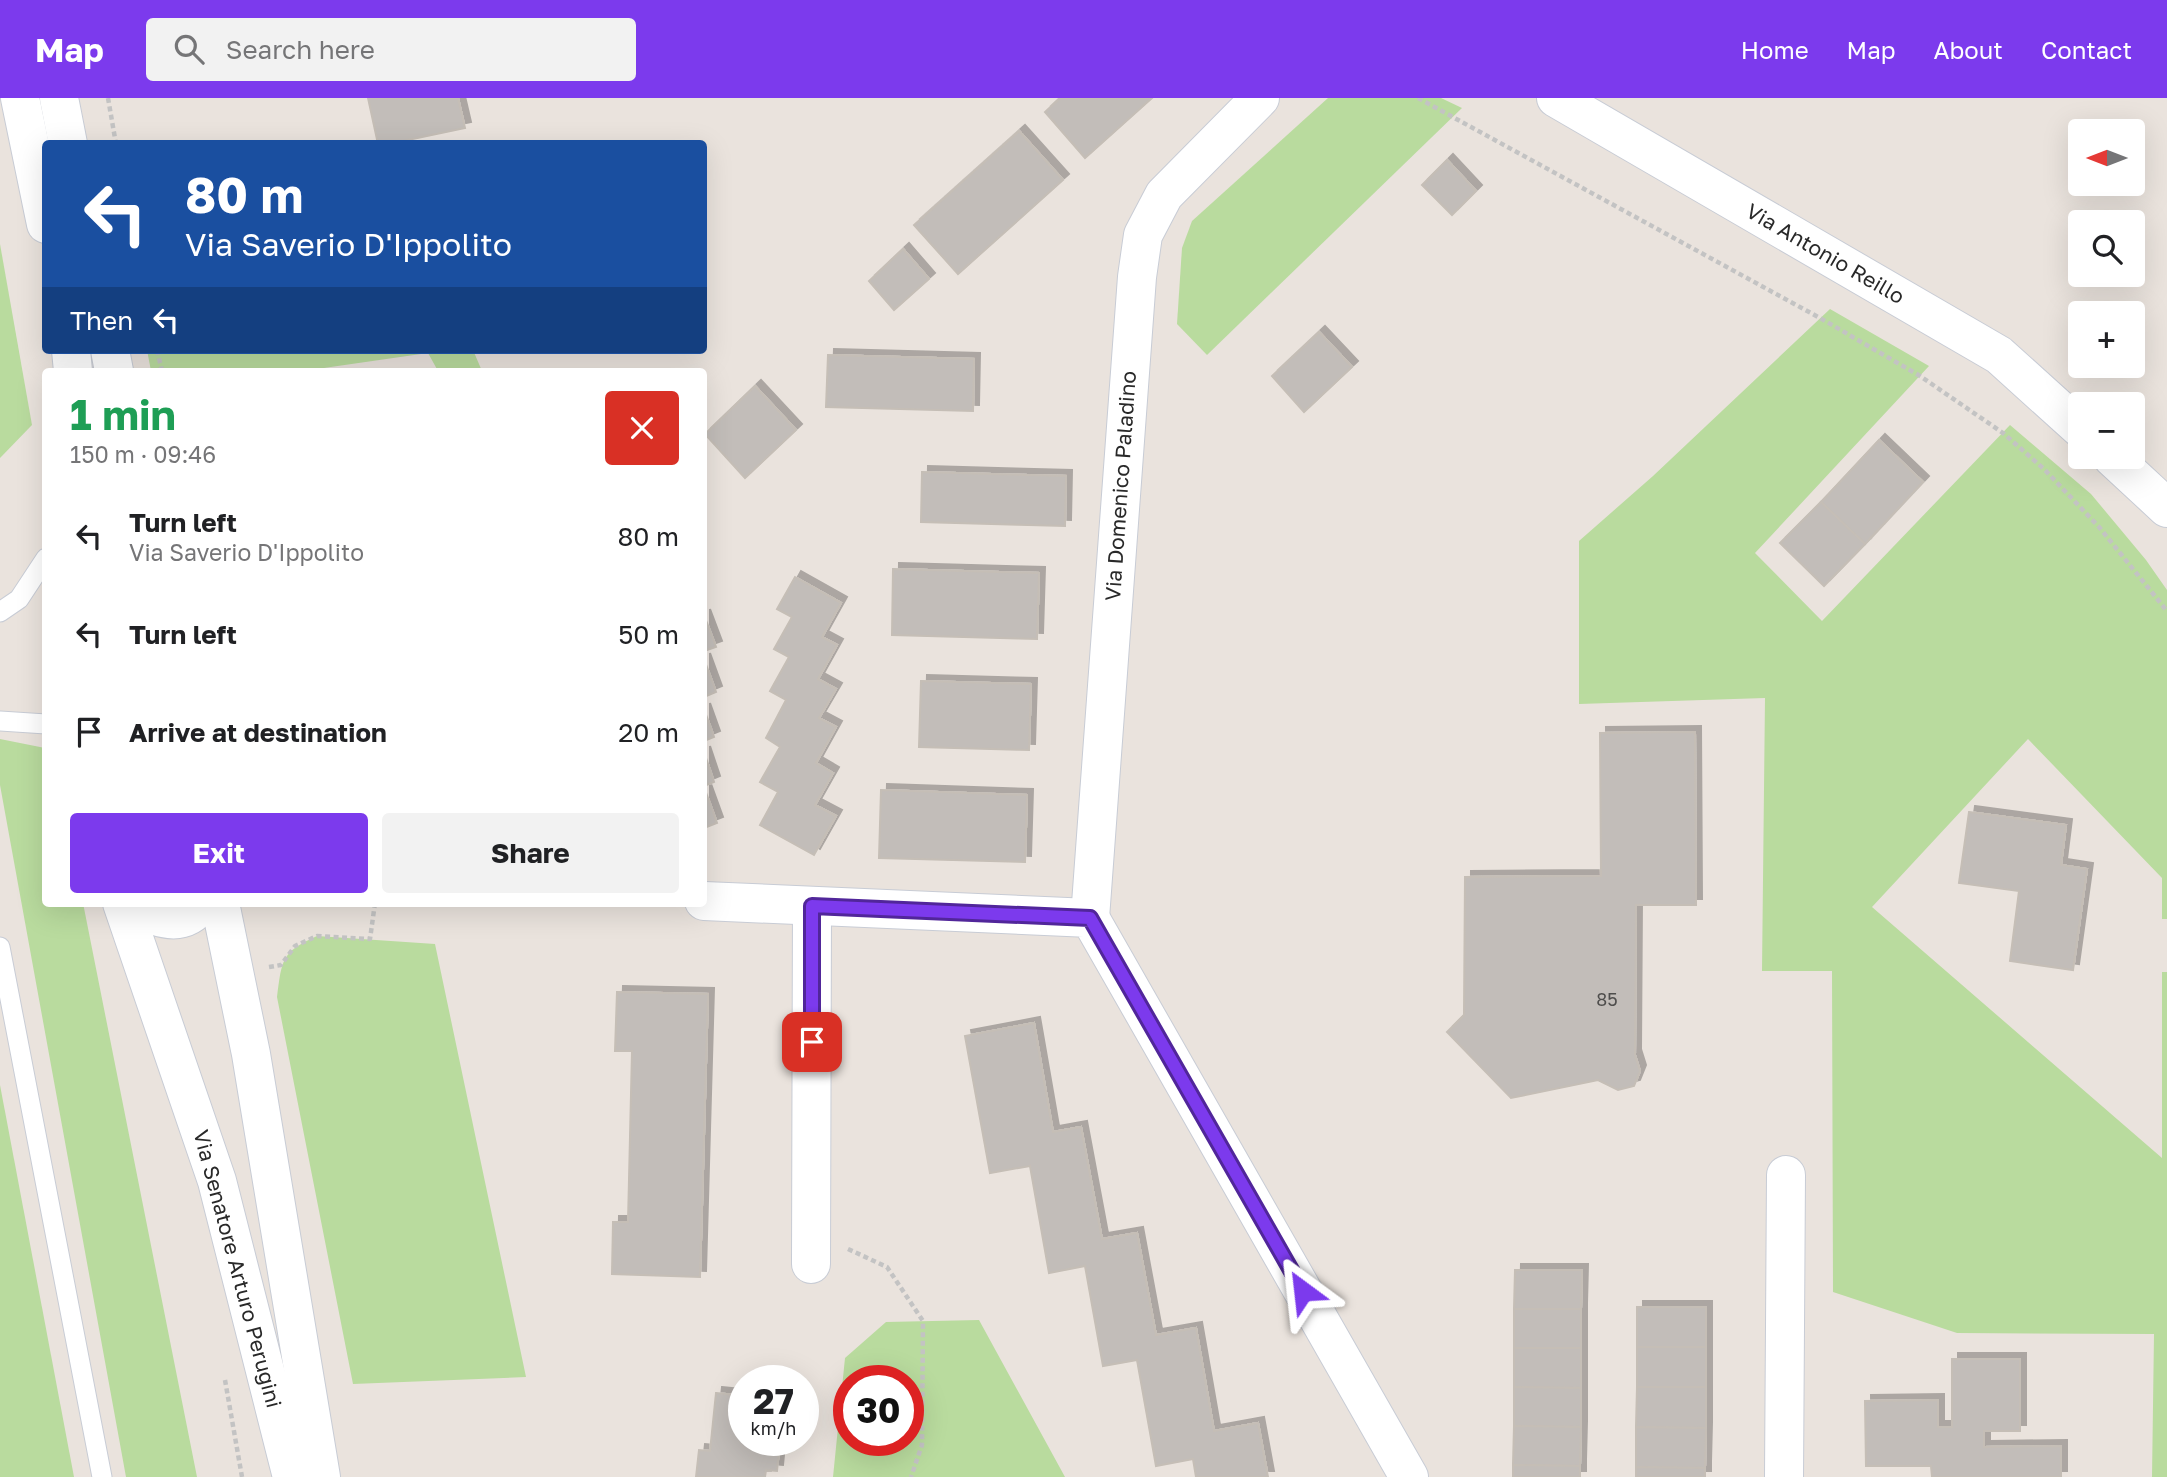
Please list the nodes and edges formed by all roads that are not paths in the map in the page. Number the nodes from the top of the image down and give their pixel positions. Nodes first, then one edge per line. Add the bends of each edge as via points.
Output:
1 (20, 98) edge
2 (59, 98) edge
3 (1260, 98) edge
4 (1556, 98) edge
5 (67, 140) edge
6 (42, 205) edge
7 (2068, 417) edge
8 (2125, 469) edge
9 (2167, 508) edge
10 (42, 564) edge
11 (0, 612) edge
12 (0, 721) edge
13 (42, 724) edge
14 (707, 901) edge
15 (812, 906) junction
16 (123, 907) edge
17 (135, 907) edge
18 (198, 907) edge
19 (221, 907) edge
20 (1090, 918) junction
21 (0, 947) edge
22 (1786, 1175) dead end
23 (811, 1248) road end
24 (102, 1477) edge
25 (292, 1477) edge
26 (321, 1477) edge
27 (1409, 1477) edge
28 (1784, 1477) edge

1 - 6 street
2 - 5 street
3 - 20 street, Via Domenico Paladino via 1164,195 1143,235
4 - 7 street, Via Antonio Reillo via 1998,355
8 - 9 street
10 - 11 lane via 19,599
12 - 13 lane
14 - 15 street
15 - 20 street
15 - 23 street
16 - 25 street, Via Senatore Arturo Perugini via 217,1181
17 - 18 street via 169,921 184,919
19 - 26 street, Via Senatore Arturo Perugini via 251,1054
20 - 27 street
21 - 24 lane
22 - 28 street

